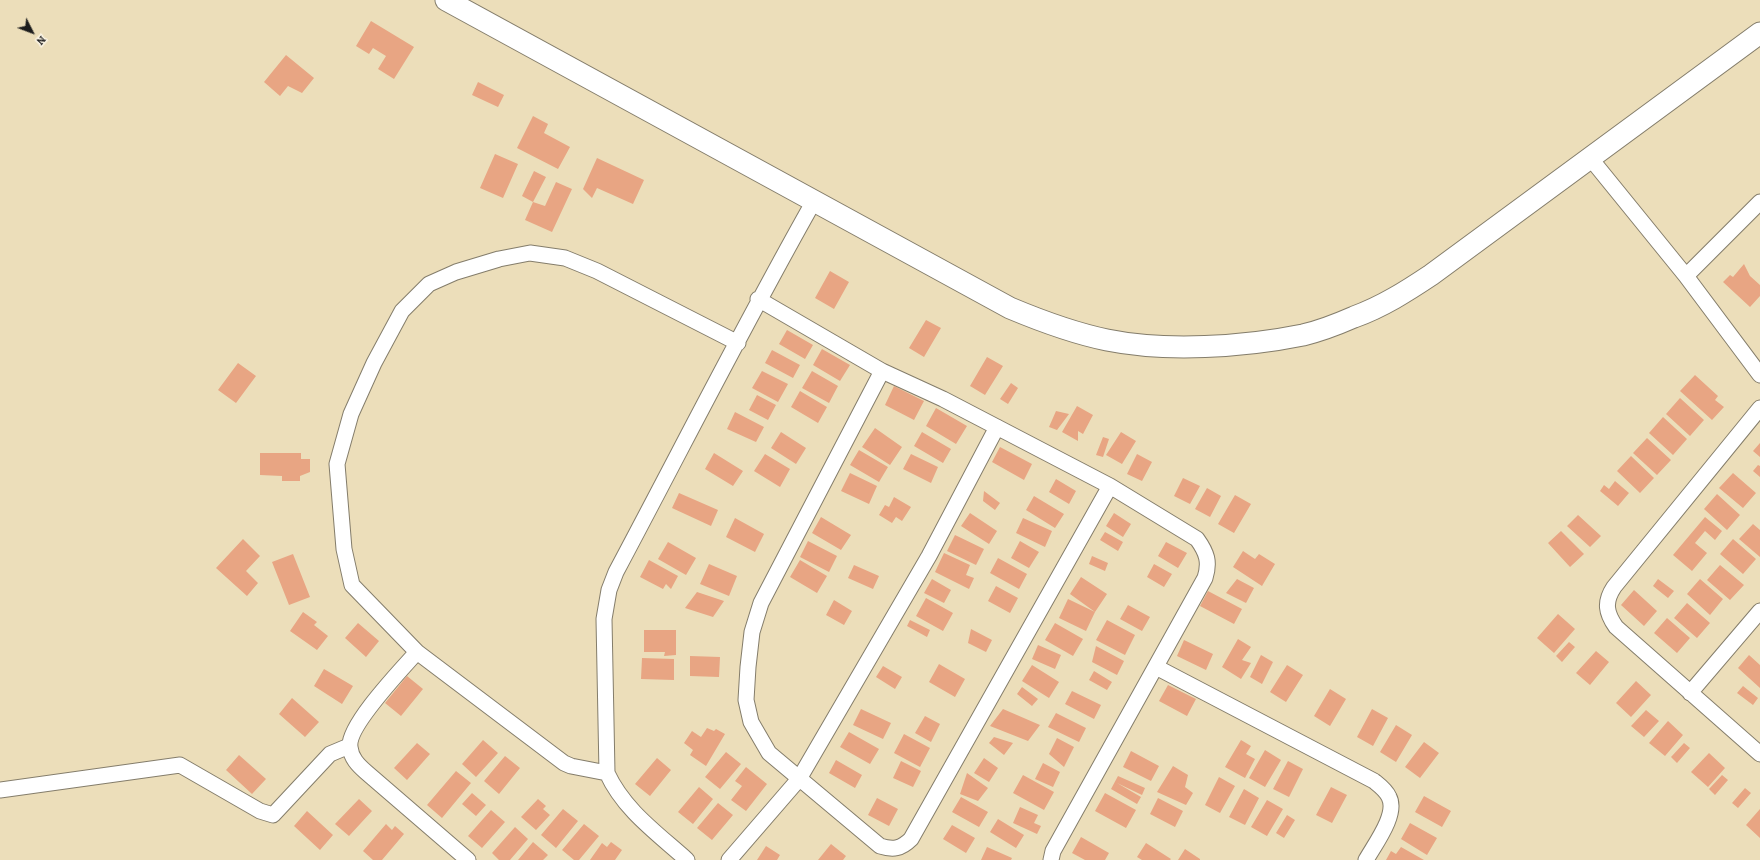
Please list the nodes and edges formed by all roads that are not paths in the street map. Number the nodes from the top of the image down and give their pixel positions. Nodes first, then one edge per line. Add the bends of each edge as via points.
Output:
1 (446, 0) edge
2 (1760, 33) edge
3 (1591, 159) junction
4 (814, 201) junction
5 (1760, 202) edge
6 (1686, 276) junction
7 (758, 299) junction
8 (738, 343) junction
9 (882, 371) junction
10 (1760, 375) edge
11 (1760, 408) edge
12 (997, 427) junction
13 (1110, 486) junction
14 (1760, 611) edge
15 (417, 652) junction
16 (1156, 667) junction
17 (1690, 692) junction
18 (349, 746) junction
19 (1760, 754) edge
20 (607, 773) junction
21 (799, 779) junction
22 (0, 790) edge
23 (468, 860) edge
24 (687, 860) edge
25 (729, 860) edge
26 (1051, 860) edge
27 (1366, 860) edge

1 - 4 street
2 - 3 street
3 - 4 street via 1431,275 1392,300 1355,317 1304,334 1249,343 1192,347 1108,340 1048,324 1010,308
3 - 6 street
4 - 7 street
5 - 6 street
6 - 10 street
7 - 8 street
7 - 9 street
8 - 15 street via 597,271 565,258 530,253 456,272 428,284 402,311 374,362 351,414 337,464 344,549 352,585
8 - 20 street via 616,572 610,590 604,619
9 - 12 street
9 - 21 street via 761,603 752,632 746,700 751,722 769,753
11 - 17 street via 1609,595 1606,608 1609,618 1616,627
12 - 13 street
12 - 21 street via 929,556
13 - 16 street via 1197,539 1208,558 1205,578
13 - 21 street via 906,844 890,849 880,846
14 - 17 street
15 - 18 street via 358,723
15 - 20 street via 564,763
16 - 26 street via 1053,851
16 - 27 street via 1374,780 1384,789 1392,807 1390,815
17 - 19 street
18 - 22 street via 330,754 273,815 260,812 180,765
18 - 23 street via 353,759 366,772
20 - 24 street via 613,787 629,809
21 - 25 street

